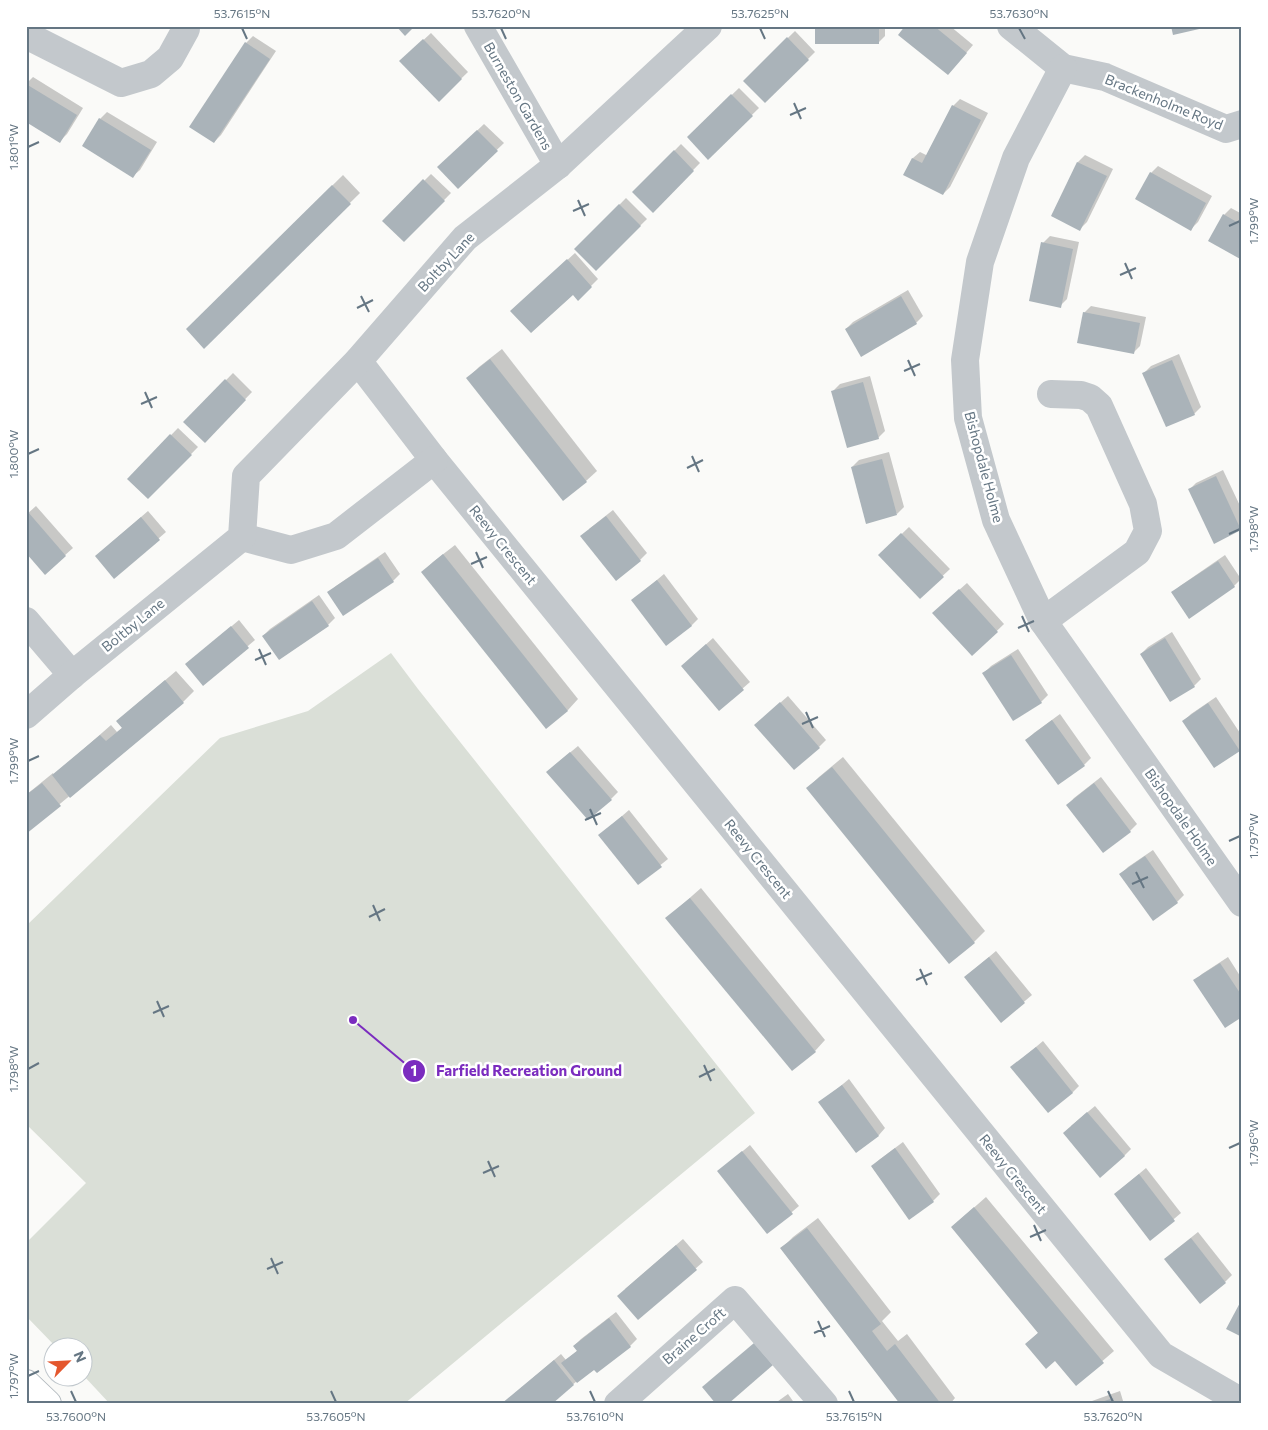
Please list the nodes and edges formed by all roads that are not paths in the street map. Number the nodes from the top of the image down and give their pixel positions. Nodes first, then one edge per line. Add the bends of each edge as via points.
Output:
1 (186, 26) edge
2 (478, 26) edge
3 (1011, 26) edge
4 (700, 28) edge
5 (26, 35) edge
6 (1063, 68) junction
7 (1242, 124) edge
8 (558, 165) junction
9 (358, 361) junction
10 (1051, 394) dead end
11 (434, 460) junction
12 (242, 537) junction
13 (26, 621) edge
14 (1043, 621) junction
15 (72, 675) junction
16 (26, 715) edge
17 (1241, 900) edge
18 (26, 1384) edge
19 (1242, 1402) edge
20 (48, 1404) edge
21 (618, 1404) edge
22 (824, 1404) edge

1 - 5 street via 170,58 151,74 121,84
2 - 8 street, Burneston Gardens
3 - 6 street, Brackenholme Royd
4 - 8 street, Boltby Lane
6 - 7 street, Brackenholme Royd via 1105,77 1226,129
6 - 14 street, Bishopdale Holme via 1016,158 980,262 965,360 968,418 996,520
8 - 9 street, Boltby Lane via 465,238
9 - 11 street, Reevy Crescent
9 - 12 street, Boltby Lane via 246,476
10 - 14 street via 1080,395 1099,406 1143,504 1148,531 1137,552
11 - 12 street via 336,536 292,550
11 - 19 street, Reevy Crescent via 1161,1355
12 - 15 street, Boltby Lane
13 - 15 street
14 - 17 street, Bishopdale Holme
15 - 16 street, Boltby Lane
18 - 20 street
21 - 22 street, Braine Croft via 735,1300

